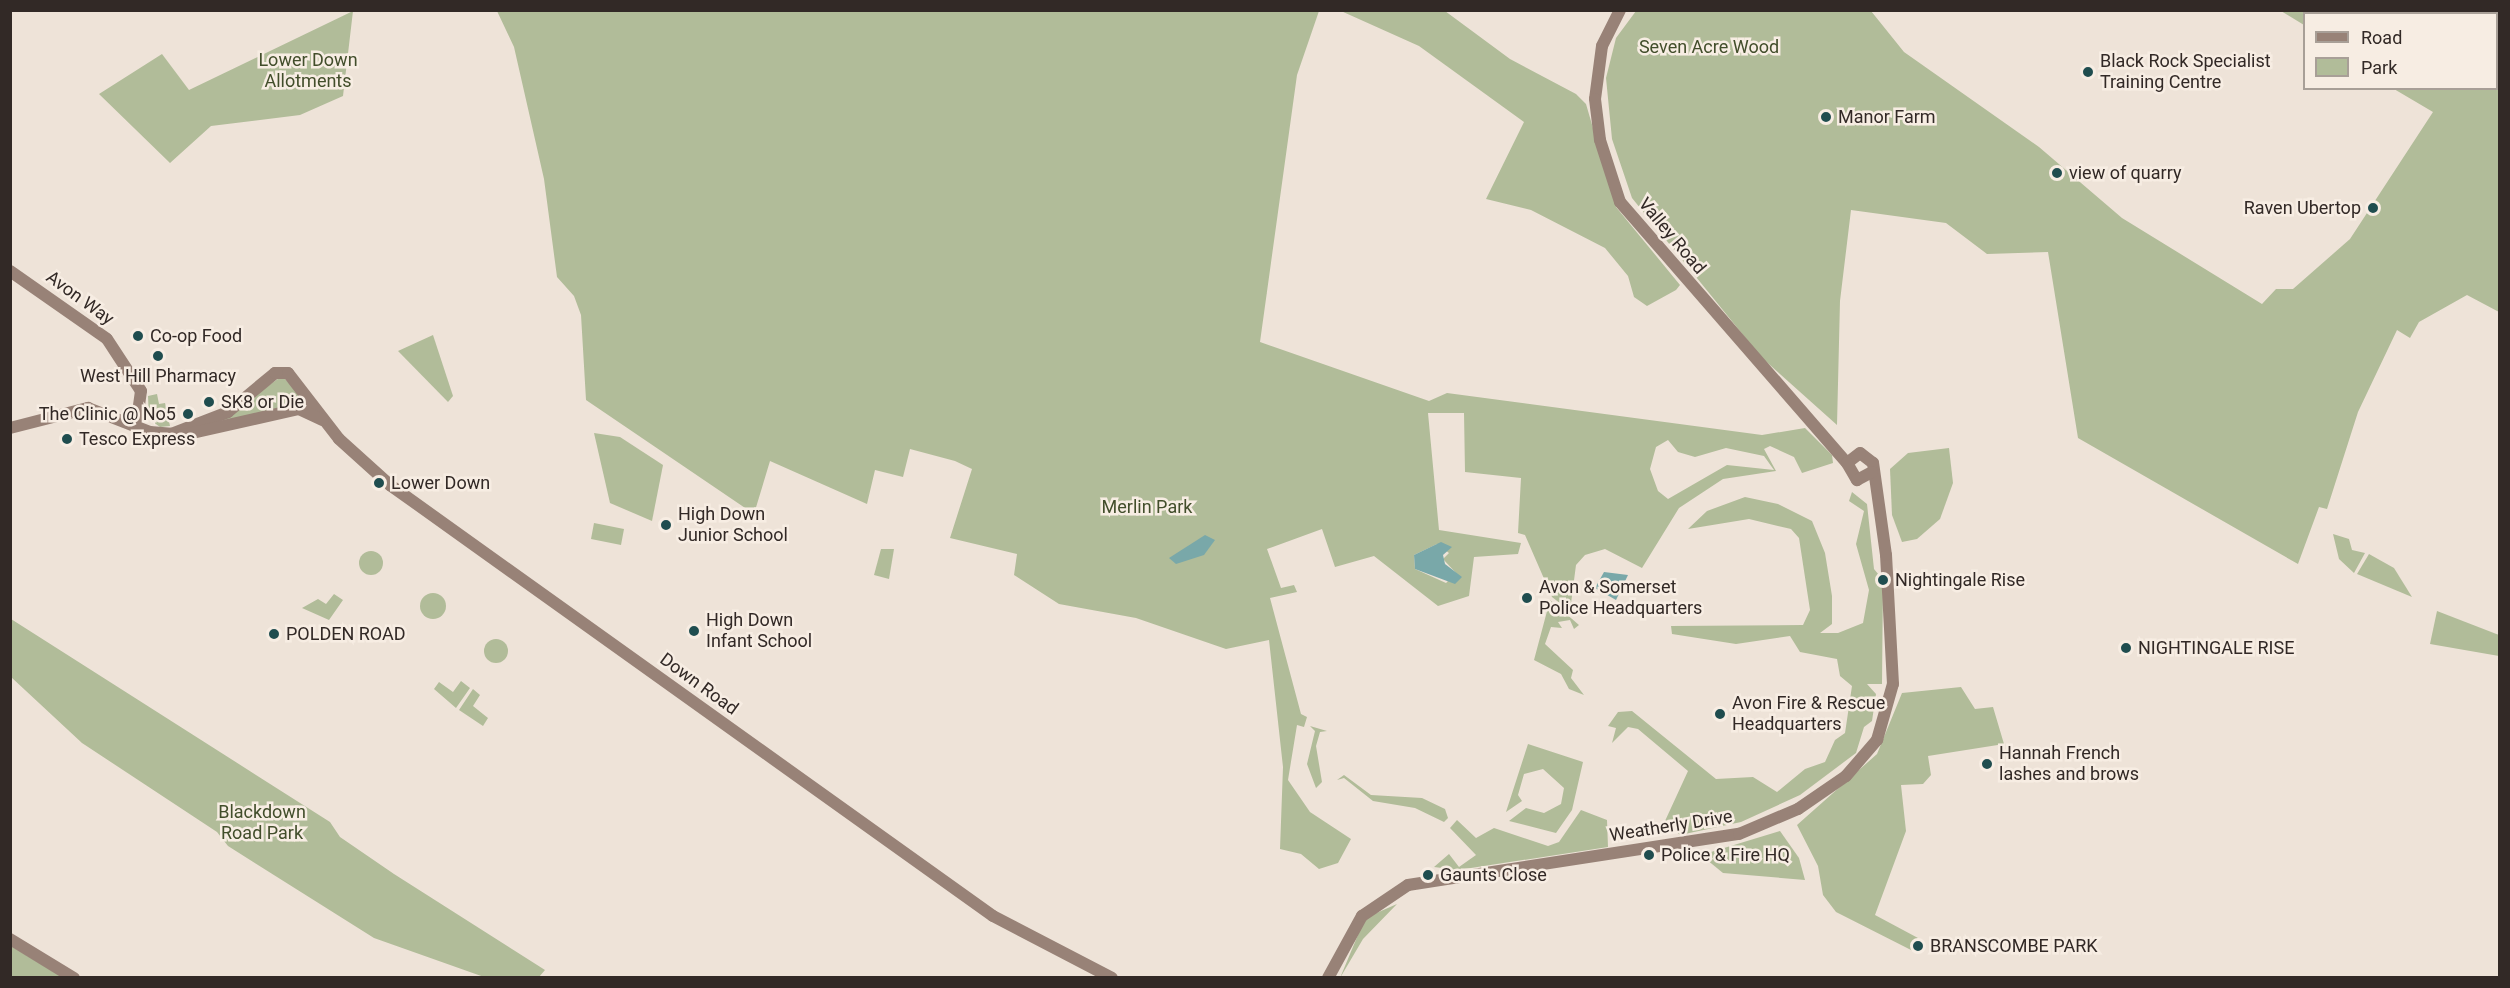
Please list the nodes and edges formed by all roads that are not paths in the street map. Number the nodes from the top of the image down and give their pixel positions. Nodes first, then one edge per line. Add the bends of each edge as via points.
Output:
1 (1620, 10) edge
2 (10, 271) edge
3 (299, 382) junction
4 (299, 409) junction
5 (323, 420) junction
6 (136, 425) junction
7 (214, 426) junction
8 (10, 428) edge
9 (1851, 458) junction
10 (1872, 472) junction
11 (1857, 480) junction
12 (1879, 505) junction
13 (10, 939) edge
14 (1341, 951) junction
15 (74, 978) edge
16 (1112, 978) edge
17 (1328, 978) edge
18 (1338, 978) edge

1 - 9 street, Valley Road via 1600,53 1594,101 1620,202 1749,355
2 - 6 street, Avon Way via 107,339 140,388
3 - 4 street
3 - 5 street, Down Road
3 - 7 street via 275,373
4 - 5 street
4 - 7 street
5 - 16 street, Down Road via 390,485 965,897 1047,947
6 - 7 street via 169,434
6 - 8 street via 88,408
9 - 10 street, Valley Road via 1868,456
9 - 11 street, Valley Road via 1849,476
10 - 11 street
10 - 12 street, Weatherly Drive
11 - 12 street
12 - 14 street, Weatherly Drive via 1891,615 1890,702 1873,745 1833,787 1770,823 1718,840 1416,882 1368,911
13 - 15 street
14 - 17 street, Weatherly Drive
14 - 18 street, Weatherly Drive

